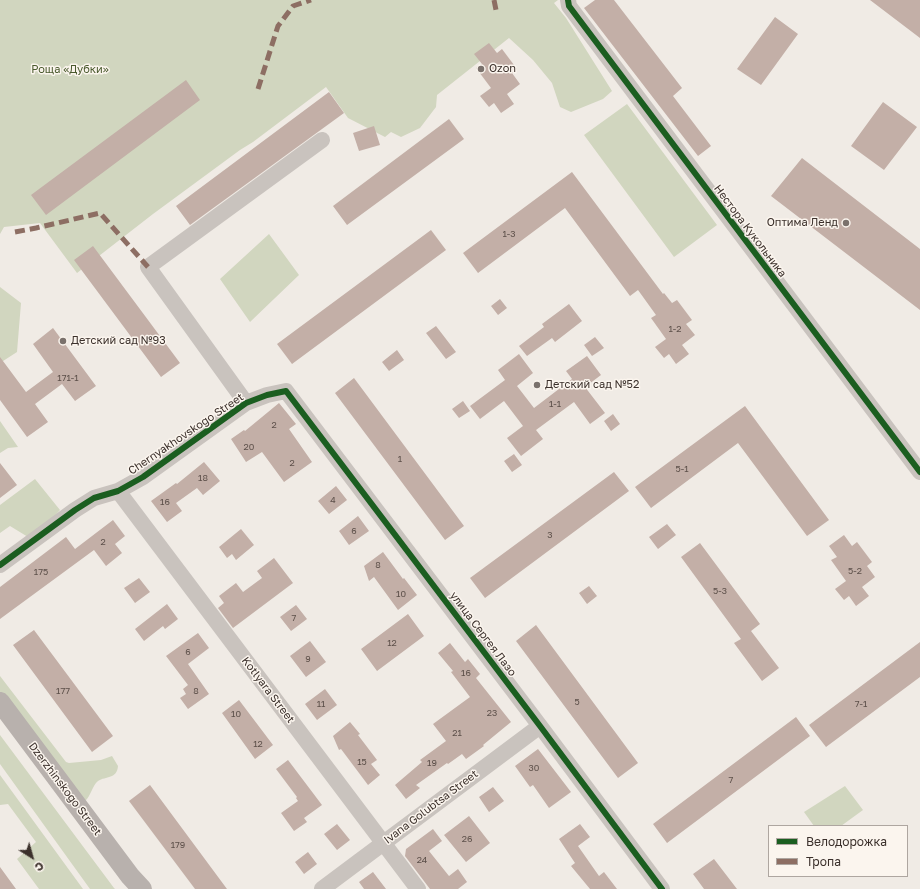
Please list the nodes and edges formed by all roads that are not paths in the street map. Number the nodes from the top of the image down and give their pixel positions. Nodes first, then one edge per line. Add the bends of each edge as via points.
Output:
1 (568, 0) edge
2 (322, 140) dead end
3 (286, 392) joint
4 (246, 404) junction
5 (920, 472) edge
6 (118, 491) junction
7 (0, 565) edge
8 (0, 702) edge
9 (540, 726) junction
10 (383, 843) junction
11 (136, 885) edge
12 (322, 889) edge
13 (418, 889) edge
14 (662, 889) edge

1 - 5 street, Нестора Кукольника via 569,6
2 - 4 street via 148,267
3 - 4 street, Chernyakhovskogo Street via 267,394
3 - 9 street, улица Сергея Лазо
4 - 6 street, Chernyakhovskogo Street via 143,477
6 - 7 street, Chernyakhovskogo Street via 94,498
6 - 10 street, Kotlyara Street
8 - 11 main road, Dzerzhinskogo Street
9 - 10 street, Ivana Golubtsa Street
9 - 14 street, улица Сергея Лазо
10 - 12 street, Ivana Golubtsa Street
10 - 13 street, Kotlyara Street

